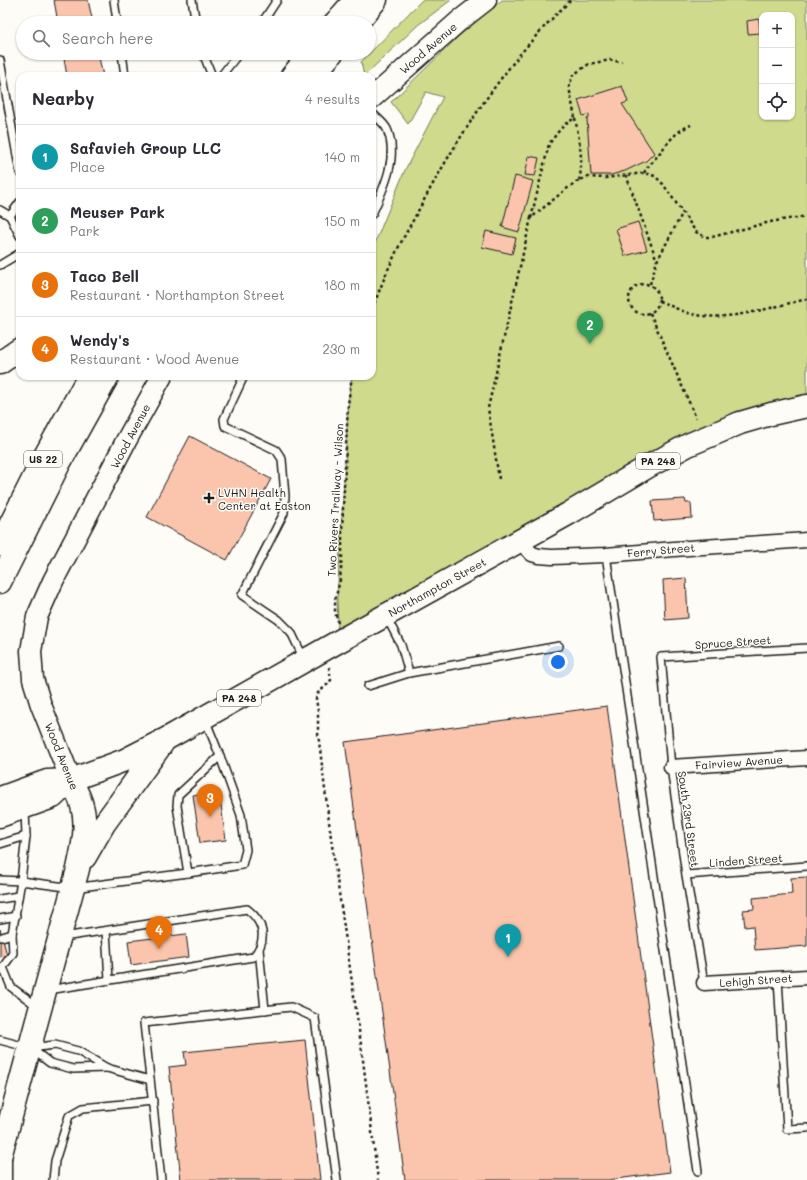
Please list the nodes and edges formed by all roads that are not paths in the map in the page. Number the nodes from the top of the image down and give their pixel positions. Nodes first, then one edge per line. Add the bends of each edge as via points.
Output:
1 (114, 0) edge
2 (192, 0) edge
3 (269, 0) edge
4 (277, 0) edge
5 (354, 0) edge
6 (376, 0) edge
7 (486, 0) edge
8 (271, 10) junction
9 (116, 16) edge
10 (195, 16) edge
11 (267, 16) edge
12 (341, 16) edge
13 (363, 16) edge
14 (0, 60) edge
15 (123, 60) edge
16 (206, 60) edge
17 (234, 60) edge
18 (305, 60) edge
19 (326, 60) edge
20 (124, 72) edge
21 (210, 72) edge
22 (224, 72) edge
23 (295, 72) edge
24 (316, 72) edge
25 (376, 94) edge
26 (376, 117) edge
27 (16, 150) edge
28 (376, 206) edge
29 (16, 208) edge
30 (0, 210) edge
31 (10, 216) junction
32 (16, 228) edge
33 (16, 255) edge
34 (0, 265) edge
35 (16, 352) edge
36 (0, 363) edge
37 (87, 380) edge
38 (106, 380) edge
39 (160, 380) edge
40 (242, 380) edge
41 (807, 406) edge
42 (807, 540) edge
43 (521, 541) junction
44 (0, 545) edge
45 (606, 555) junction
46 (0, 582) edge
47 (386, 616) junction
48 (559, 646) dead end
49 (807, 648) edge
50 (661, 657) joint
51 (305, 661) junction
52 (409, 673) junction
53 (368, 686) dead end
54 (204, 717) junction
55 (166, 739) junction
56 (220, 756) junction
57 (807, 758) edge
58 (671, 767) junction
59 (71, 780) junction
60 (0, 798) edge
61 (24, 808) junction
62 (0, 816) edge
63 (26, 836) junction
64 (0, 844) edge
65 (807, 866) edge
66 (188, 873) junction
67 (686, 875) junction
68 (76, 878) junction
69 (0, 880) edge
70 (21, 881) junction
71 (18, 896) junction
72 (0, 899) edge
73 (16, 916) junction
74 (0, 919) edge
75 (106, 931) junction
76 (12, 934) junction
77 (2, 937) dead end
78 (60, 938) junction
79 (259, 950) junction
80 (1, 967) edge
81 (807, 977) edge
82 (778, 978) junction
83 (109, 980) junction
84 (704, 983) joint
85 (43, 999) junction
86 (265, 1010) junction
87 (0, 1040) edge
88 (30, 1048) junction
89 (107, 1068) junction
90 (150, 1080) junction
91 (153, 1101) junction
92 (807, 1128) edge
93 (0, 1156) edge
94 (698, 1171) dead end
95 (0, 1180) edge
96 (53, 1180) edge
97 (161, 1180) edge
98 (337, 1180) edge

1 - 9 lane
2 - 10 lane
3 - 8 lane
4 - 8 lane
5 - 12 main road
6 - 13 main road
7 - 25 main road, Wood Avenue via 453,25
8 - 11 lane
14 - 27 lane
15 - 20 lane
16 - 21 lane
17 - 22 lane
18 - 23 main road
19 - 24 main road
26 - 28 lane via 386,128 391,146 391,166
29 - 31 lane
30 - 31 lane
31 - 32 lane
33 - 34 lane
35 - 36 main road
37 - 44 main road, US 22 via 42,460
38 - 46 main road, US 22 via 59,464
39 - 59 main road, Wood Avenue via 53,581 35,629 31,650 33,679
40 - 51 lane via 224,419 225,426 276,450 282,459 285,496 284,513 242,594 279,620 291,632
41 - 43 main road, Northampton Street / PA 248 via 740,423 688,445
42 - 45 street, Ferry Street
43 - 45 street, Ferry Street via 529,552 539,556
43 - 47 main road, Northampton Street / PA 248
45 - 94 lane
47 - 51 main road, Northampton Street / PA 248
47 - 52 lane via 401,645
48 - 52 lane
49 - 50 lane, Spruce Street
50 - 58 lane, South 23rd Street
51 - 54 main road, Northampton Street / PA 248
52 - 53 lane
54 - 55 main road, Northampton Street / PA 248
54 - 56 lane
55 - 59 main road, Northampton Street / PA 248 via 125,760
55 - 68 main road via 104,824
56 - 66 lane via 178,795 177,806
56 - 66 lane via 241,815 246,850 242,865
57 - 58 street, Fairview Avenue
58 - 67 lane, South 23rd Street
59 - 60 main road, Northampton Street / PA 248 via 47,782
59 - 61 main road, Northampton Street / PA 248 via 53,797
59 - 68 main road, Wood Avenue via 84,814 84,834
61 - 62 main road, Northampton Street / PA 248
61 - 63 lane
63 - 64 lane
63 - 70 lane
65 - 67 lane, Linden Street
66 - 68 lane
67 - 84 lane, South 23rd Street
68 - 70 lane
68 - 78 main road, Wood Avenue
69 - 70 lane
70 - 71 lane
71 - 72 lane
71 - 73 lane
73 - 74 lane
73 - 76 lane
75 - 78 lane
75 - 79 lane via 247,909 256,916 260,924 262,941
75 - 83 lane
76 - 77 lane
76 - 80 lane via 13,953
78 - 85 main road, Wood Avenue
79 - 83 lane via 253,957
79 - 86 lane
80 - 85 lane via 11,987
81 - 82 street, Lehigh Street
82 - 84 street, Lehigh Street
82 - 92 lane via 787,1129
83 - 85 lane
85 - 88 main road, Wood Avenue
86 - 90 lane via 144,1023
86 - 98 lane via 291,1007 315,1018
87 - 88 lane
88 - 89 lane via 55,1045 78,1051
88 - 89 lane via 50,1063 73,1069
88 - 93 main road, Wood Avenue
89 - 90 lane
90 - 91 lane
91 - 96 lane via 83,1108 70,1116 55,1160
91 - 97 lane
93 - 95 main road, Wood Avenue

